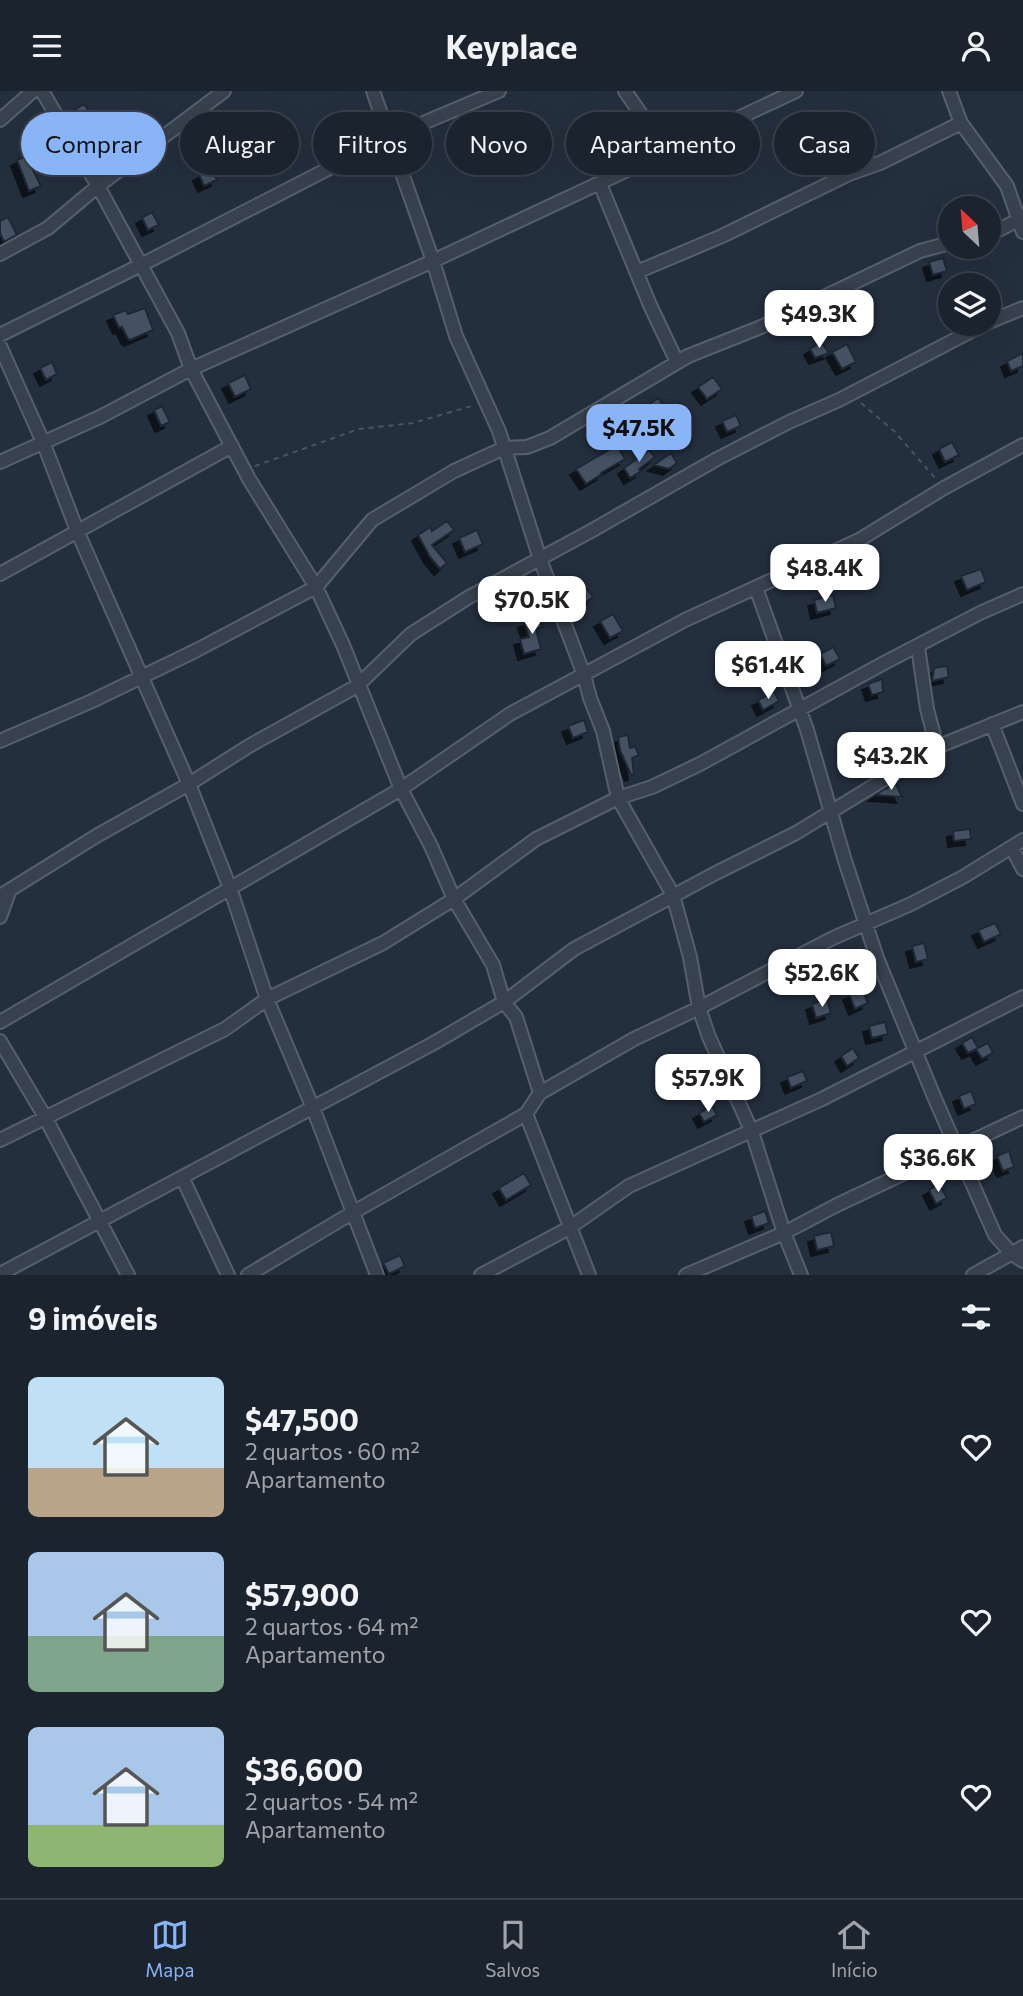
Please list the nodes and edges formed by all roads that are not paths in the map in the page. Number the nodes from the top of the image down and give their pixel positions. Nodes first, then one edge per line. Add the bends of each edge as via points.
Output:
1 (33, 91) edge
2 (43, 91) edge
3 (224, 91) edge
4 (373, 91) edge
5 (499, 91) edge
6 (625, 91) edge
7 (796, 91) edge
8 (949, 91) edge
9 (380, 112) edge
10 (640, 112) edge
11 (752, 112) edge
12 (432, 119) edge
13 (0, 120) edge
14 (961, 124) junction
15 (316, 175) edge
16 (402, 175) edge
17 (619, 175) edge
18 (600, 184) junction
19 (98, 185) junction
20 (1022, 220) edge
21 (1001, 230) edge
22 (938, 246) edge
23 (0, 254) edge
24 (433, 261) junction
25 (141, 265) junction
26 (637, 272) junction
27 (1023, 308) edge
28 (1001, 317) edge
29 (0, 335) edge
30 (962, 336) edge
31 (0, 346) edge
32 (677, 362) junction
33 (191, 369) junction
34 (43, 442) junction
35 (1023, 445) edge
36 (232, 446) junction
37 (504, 449) junction
38 (0, 462) edge
39 (78, 533) junction
40 (540, 559) junction
41 (0, 575) edge
42 (316, 587) junction
43 (756, 588) junction
44 (1023, 594) edge
45 (918, 647) junction
46 (584, 674) junction
47 (142, 676) junction
48 (357, 686) junction
49 (800, 709) junction
50 (1023, 712) edge
51 (992, 724) junction
52 (0, 741) edge
53 (937, 747) junction
54 (189, 784) junction
55 (401, 789) junction
56 (618, 798) junction
57 (1023, 804) edge
58 (831, 813) junction
59 (1023, 840) edge
60 (1012, 848) junction
61 (1023, 869) edge
62 (230, 888) junction
63 (5, 894) edge
64 (673, 895) junction
65 (454, 899) junction
66 (0, 917) edge
67 (866, 925) junction
68 (1023, 997) edge
69 (267, 999) junction
70 (504, 1002) junction
71 (699, 1008) junction
72 (0, 1022) edge
73 (0, 1041) edge
74 (916, 1052) junction
75 (540, 1093) junction
76 (313, 1108) junction
77 (526, 1114) junction
78 (45, 1117) junction
79 (1023, 1117) edge
80 (752, 1132) junction
81 (0, 1140) edge
82 (957, 1148) junction
83 (182, 1177) junction
84 (352, 1213) junction
85 (100, 1222) junction
86 (569, 1228) junction
87 (784, 1233) junction
88 (1017, 1250) edge
89 (1023, 1261) edge
90 (0, 1274) edge
91 (128, 1275) edge
92 (228, 1275) edge
93 (248, 1275) edge
94 (377, 1275) edge
95 (481, 1275) edge
96 (589, 1275) edge
97 (686, 1275) edge
98 (801, 1275) edge
99 (973, 1275) edge

1 - 13 street
2 - 19 street
3 - 19 street
4 - 9 street
5 - 12 street
6 - 10 street
7 - 11 street
8 - 14 street
14 - 20 street via 1007,186
14 - 26 street
15 - 25 street
16 - 24 street
17 - 18 street
18 - 24 street
18 - 26 street
19 - 23 street via 48,228
19 - 25 street
20 - 21 street
22 - 32 street via 912,254
24 - 33 street
24 - 37 street via 456,336
25 - 29 street
25 - 33 street via 178,333
26 - 32 street
27 - 28 street
30 - 40 street via 717,459
31 - 34 street
32 - 37 street via 550,438
33 - 34 street
33 - 36 street
34 - 38 street
34 - 39 street
35 - 43 street via 859,540
36 - 39 street
36 - 42 street
37 - 40 street
37 - 42 street via 454,471 372,520
39 - 41 street
39 - 47 street
40 - 46 street
40 - 48 street via 411,634
42 - 47 street
42 - 48 street
43 - 46 street
43 - 49 street
44 - 45 street
45 - 49 street
45 - 53 street
46 - 55 street via 510,713
46 - 56 street
47 - 52 street
47 - 54 street
48 - 54 street
48 - 55 street
49 - 56 street via 700,764
49 - 58 street
50 - 51 street
51 - 53 street
51 - 57 street
53 - 58 street
54 - 62 street
54 - 63 street via 75,848
55 - 62 street
55 - 65 street
56 - 64 street
56 - 65 street via 536,839
58 - 64 street
58 - 67 street
59 - 60 street
60 - 61 street
60 - 67 street
62 - 69 street
62 - 72 street
63 - 66 street
64 - 70 street via 574,950
64 - 71 street
65 - 69 street via 383,943
65 - 70 street via 493,965
67 - 71 street
67 - 74 street
68 - 74 street
69 - 76 street
69 - 78 street via 225,1029
70 - 75 street via 516,1017
70 - 76 street
71 - 75 street
71 - 80 street
73 - 78 street
74 - 80 street
74 - 82 street
75 - 77 street
76 - 83 street
76 - 84 street
77 - 84 street
77 - 86 street
78 - 81 street
78 - 85 street
79 - 82 street
80 - 86 street via 629,1186
80 - 87 street
82 - 87 street
82 - 88 street via 995,1235
83 - 85 street
83 - 92 street
84 - 93 street
84 - 94 street
85 - 90 street
85 - 91 street
86 - 95 street
86 - 96 street
87 - 97 street
87 - 98 street
88 - 89 street
88 - 99 street

